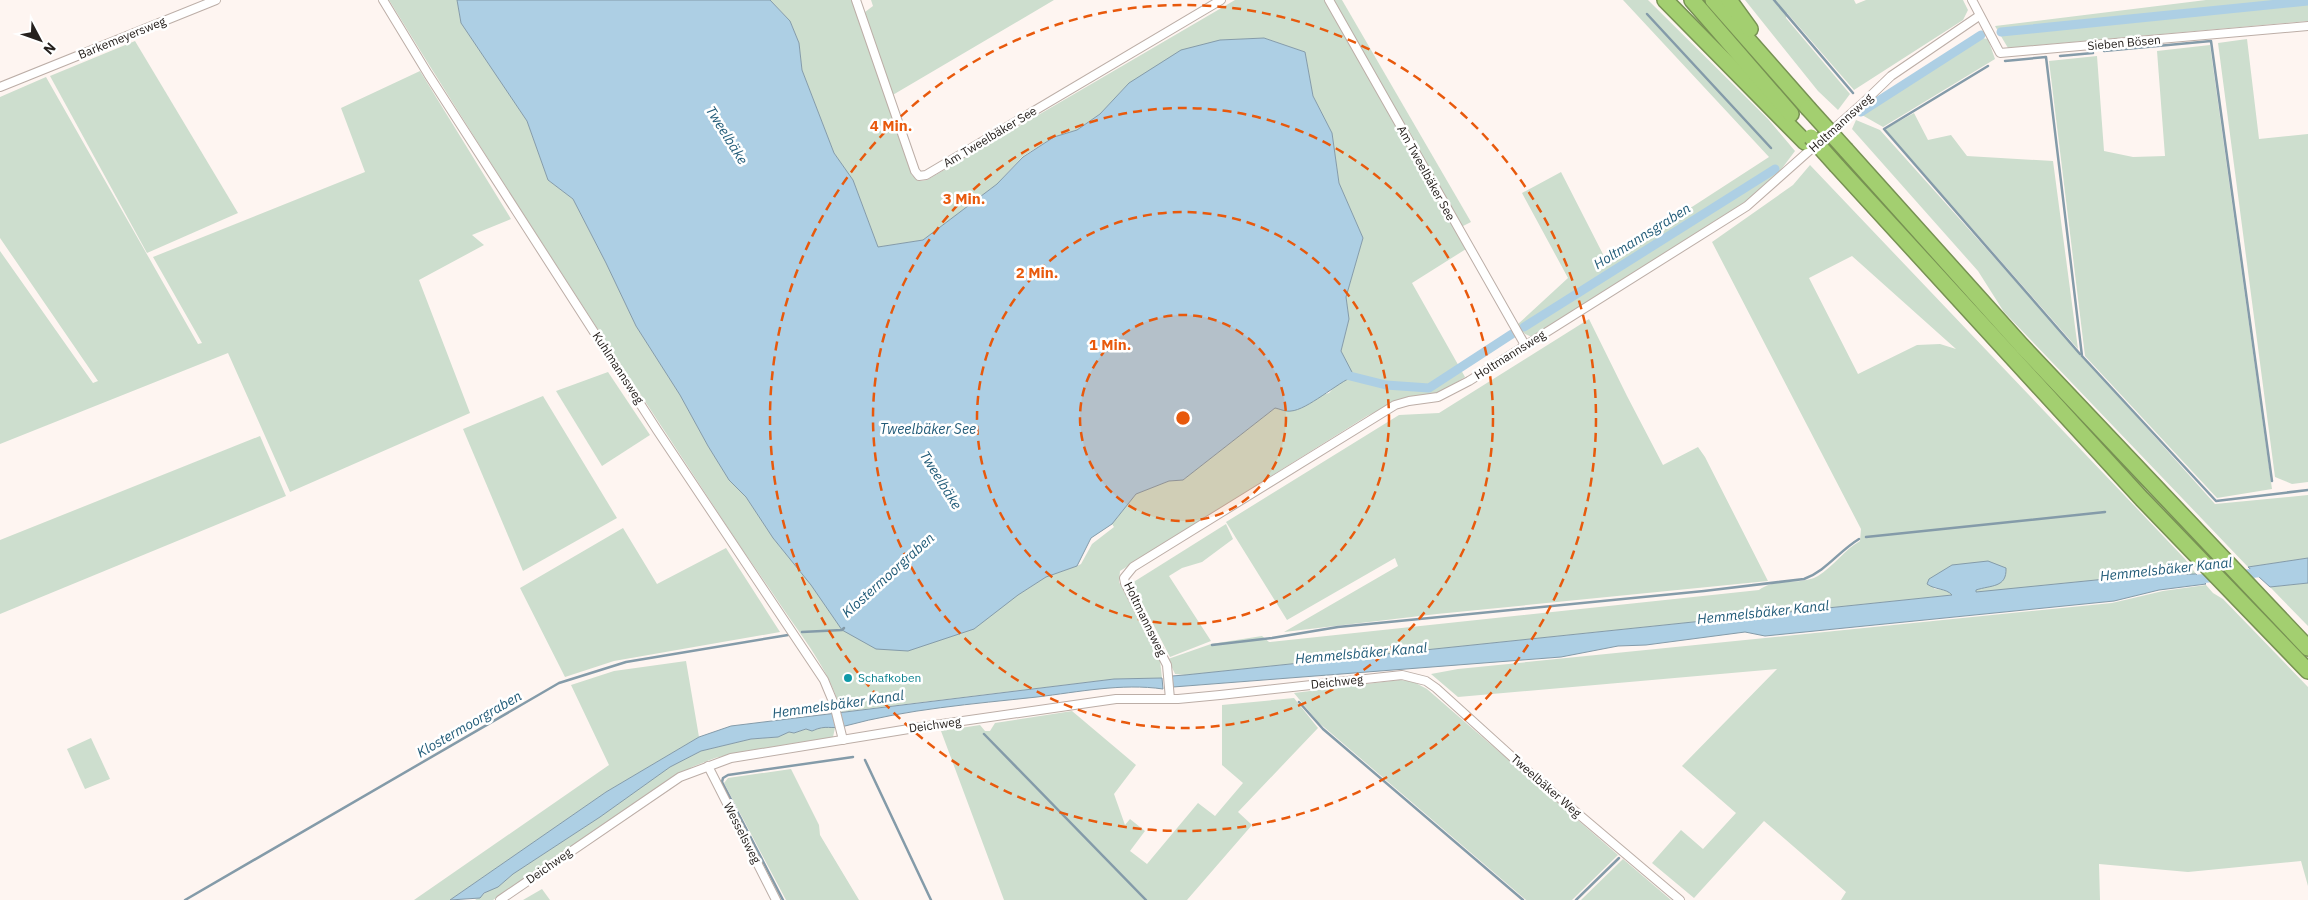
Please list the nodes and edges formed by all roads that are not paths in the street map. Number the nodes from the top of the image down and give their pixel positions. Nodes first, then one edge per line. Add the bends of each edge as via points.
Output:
1 (216, 0) edge
2 (383, 0) edge
3 (856, 0) edge
4 (1221, 0) edge
5 (1329, 0) edge
6 (1665, 0) edge
7 (1669, 0) edge
8 (1692, 0) edge
9 (1713, 0) edge
10 (1729, 0) edge
11 (1972, 0) edge
12 (1979, 16) junction
13 (1685, 19) junction
14 (2308, 26) edge
15 (0, 87) edge
16 (1808, 108) junction
17 (1808, 139) junction
18 (1525, 346) junction
19 (2308, 648) edge
20 (2308, 671) edge
21 (1411, 676) joint
22 (1170, 699) junction
23 (842, 736) junction
24 (708, 766) junction
25 (500, 900) edge
26 (776, 900) edge
27 (1680, 900) edge

1 - 15 street, Barkemeyersweg
2 - 23 street, Kuhlmannsweg via 647,414 824,680
3 - 4 street, Am Tweelbäker See via 919,176 926,175
5 - 18 street, Am Tweelbäker See
6 - 13 highway
7 - 13 highway
8 - 17 highway
9 - 16 highway
10 - 16 highway
11 - 12 street, Sieben Bösen
12 - 14 street, Sieben Bösen via 2000,53
12 - 18 street, Holtmannsweg via 1891,76 1746,206
13 - 17 highway
16 - 19 highway, bridge via 2022,346
17 - 20 highway, bridge
18 - 22 street, Holtmannsweg via 1452,391 1395,405 1133,567 1124,578 1125,583 1167,665
21 - 22 street, Deichweg
21 - 27 street, Tweelbäker Weg via 1436,688 1530,773
22 - 23 street, Deichweg via 1116,700
23 - 24 street, Deichweg via 731,758
24 - 25 street, Deichweg via 680,776
24 - 26 street, Wesselsweg

